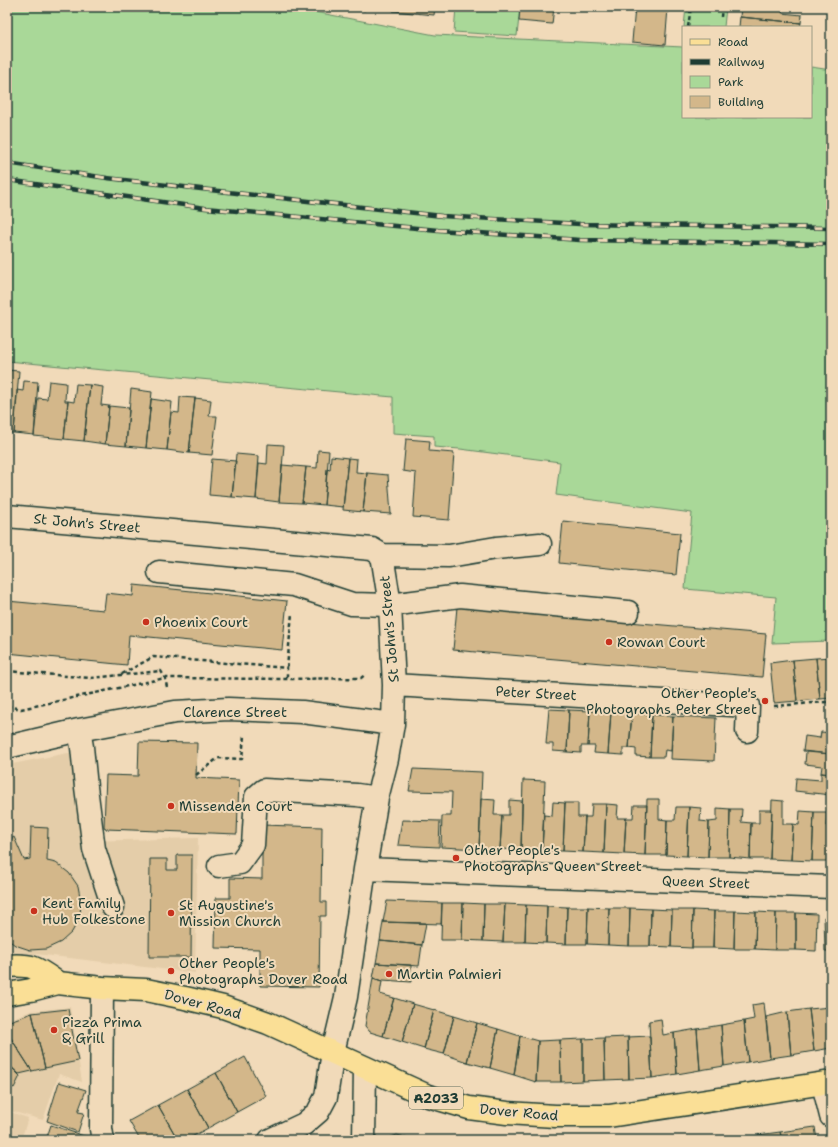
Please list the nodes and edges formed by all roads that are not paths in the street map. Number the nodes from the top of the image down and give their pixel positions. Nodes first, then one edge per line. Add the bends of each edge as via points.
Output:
1 (7, 516) edge
2 (540, 544) dead end
3 (382, 555) junction
4 (159, 572) dead end
5 (390, 605) junction
6 (628, 612) dead end
7 (394, 685) junction
8 (393, 724) junction
9 (79, 730) junction
10 (747, 731) dead end
11 (7, 747) edge
12 (377, 798) junction
13 (219, 866) dead end
14 (365, 869) junction
15 (831, 887) edge
16 (113, 907) dead end
17 (7, 966) edge
18 (58, 983) junction
19 (102, 988) junction
20 (7, 994) edge
21 (333, 1052) junction
22 (365, 1068) junction
23 (827, 1083) edge
24 (831, 1116) edge
25 (103, 1140) edge
26 (270, 1140) edge
27 (364, 1140) edge

1 - 3 street, St John's Street via 372,550
2 - 3 street via 449,556
3 - 5 street, St John's Street
4 - 5 street via 294,585 352,604
5 - 6 street via 460,596
5 - 7 street, St John's Street
7 - 8 street, St John's Street
7 - 10 street, Peter Street via 748,706
8 - 9 street, Clarence Street via 302,712 228,709 174,712
8 - 12 street, St John's Street
9 - 11 street, Clarence Street
9 - 16 street via 94,849
12 - 13 street via 264,790 256,797 253,845 240,863
12 - 14 street, St John's Street
14 - 15 street, Queen Street
14 - 21 street, St John's Street via 346,997
17 - 18 main road via 23,965 38,968
18 - 19 main road, Dover Road / A2033
18 - 20 main road, A2033
19 - 21 main road, Dover Road / A2033 via 146,990 223,1007 268,1023
19 - 25 street
21 - 22 main road, Dover Road / A2033
21 - 26 street, St John's Street via 326,1097 318,1112 304,1124
22 - 23 main road, Dover Road / A2033 via 428,1096 469,1108 555,1116 609,1116
22 - 27 street
23 - 24 street

